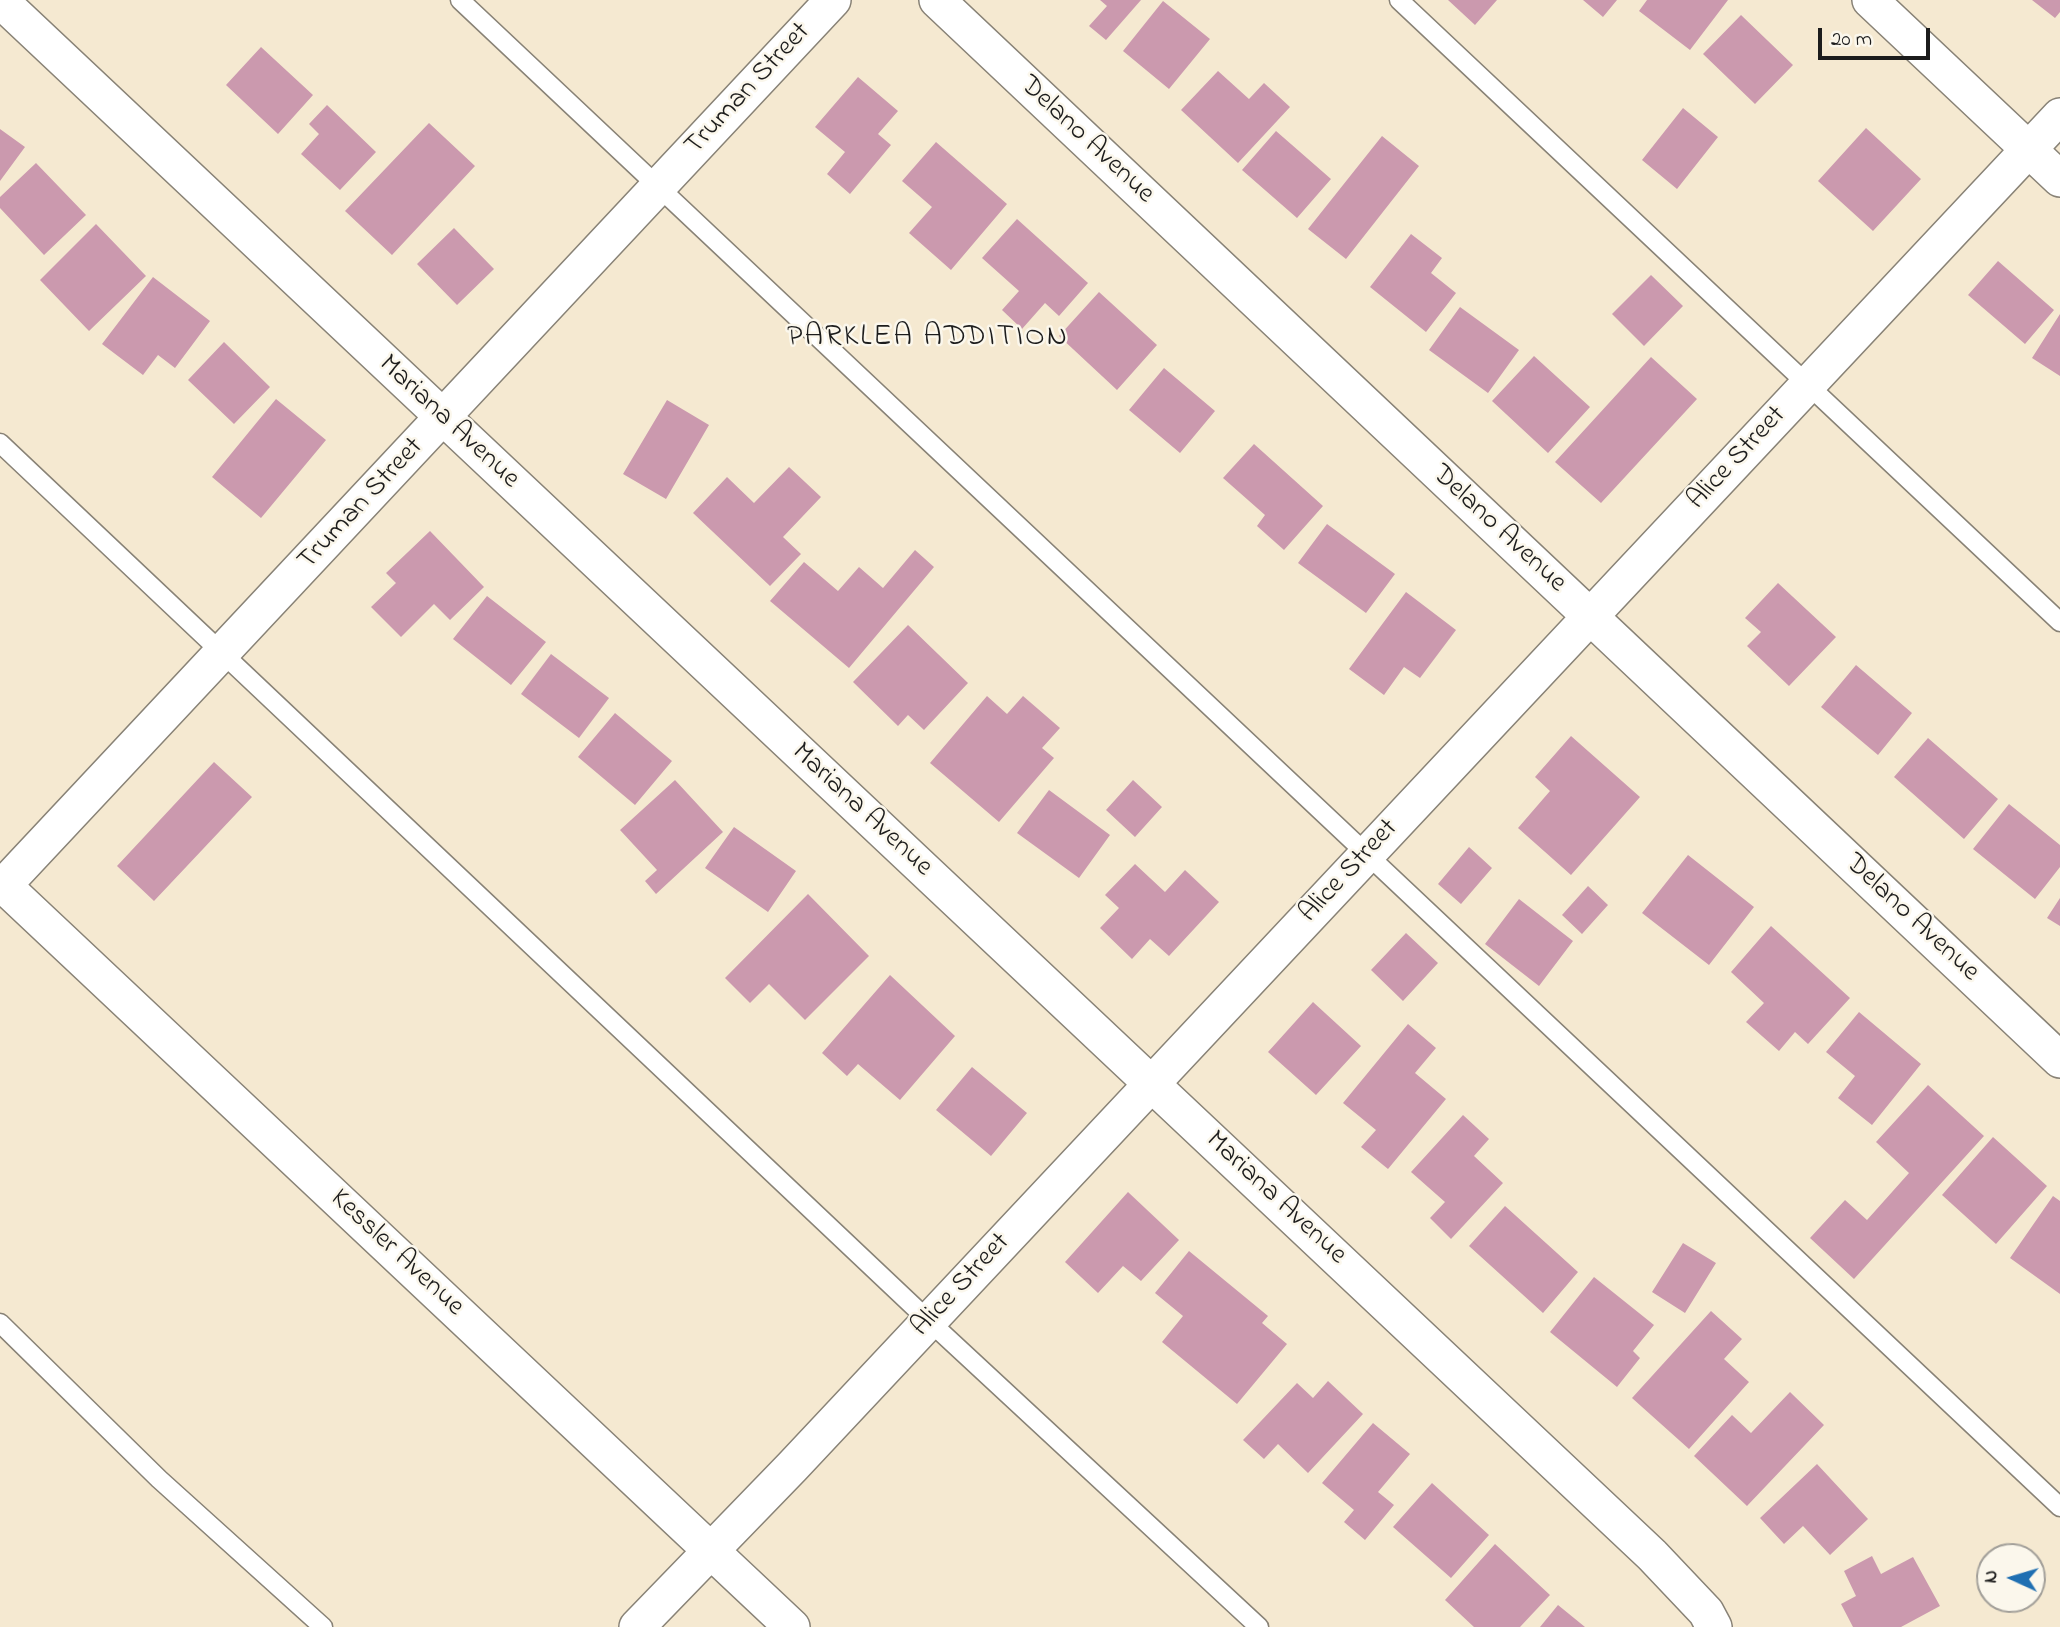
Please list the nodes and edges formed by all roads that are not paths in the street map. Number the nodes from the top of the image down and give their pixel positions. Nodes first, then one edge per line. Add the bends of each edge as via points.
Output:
1 (460, 0) edge
2 (833, 0) edge
3 (937, 0) edge
4 (1399, 0) edge
5 (1870, 0) edge
6 (4, 1) edge
7 (2060, 116) edge
8 (2028, 149) junction
9 (2060, 179) edge
10 (657, 188) junction
11 (1809, 383) junction
12 (443, 419) junction
13 (0, 443) edge
14 (1590, 616) junction
15 (2060, 622) edge
16 (222, 654) junction
17 (1366, 855) junction
18 (2, 884) edge
19 (2060, 1060) edge
20 (1152, 1083) junction
21 (929, 1321) junction
22 (0, 1323) edge
23 (2060, 1507) edge
24 (711, 1550) junction
25 (323, 1627) edge
26 (637, 1627) edge
27 (792, 1627) edge
28 (1259, 1627) edge
29 (1714, 1627) edge

1 - 10 lane
2 - 10 street, Truman Street
3 - 14 street, Delano Avenue
4 - 11 lane
5 - 8 street
6 - 12 street, Mariana Avenue
7 - 8 street, Alice Street
8 - 9 street
8 - 11 street, Alice Street
10 - 12 street, Truman Street
10 - 17 lane
11 - 14 street, Alice Street
11 - 15 lane
12 - 16 street, Truman Street
12 - 20 street, Mariana Avenue
13 - 16 lane
14 - 17 street, Alice Street
14 - 19 street, Delano Avenue
16 - 18 street, Truman Street
16 - 21 lane
17 - 20 street, Alice Street
17 - 23 lane
18 - 24 street, Kessler Avenue
20 - 21 street, Alice Street
20 - 29 street, Mariana Avenue via 1652,1555 1706,1612
21 - 24 street, Alice Street
21 - 28 lane
22 - 25 lane via 159,1479
24 - 26 street, Alice Street
24 - 27 street, Kessler Avenue

